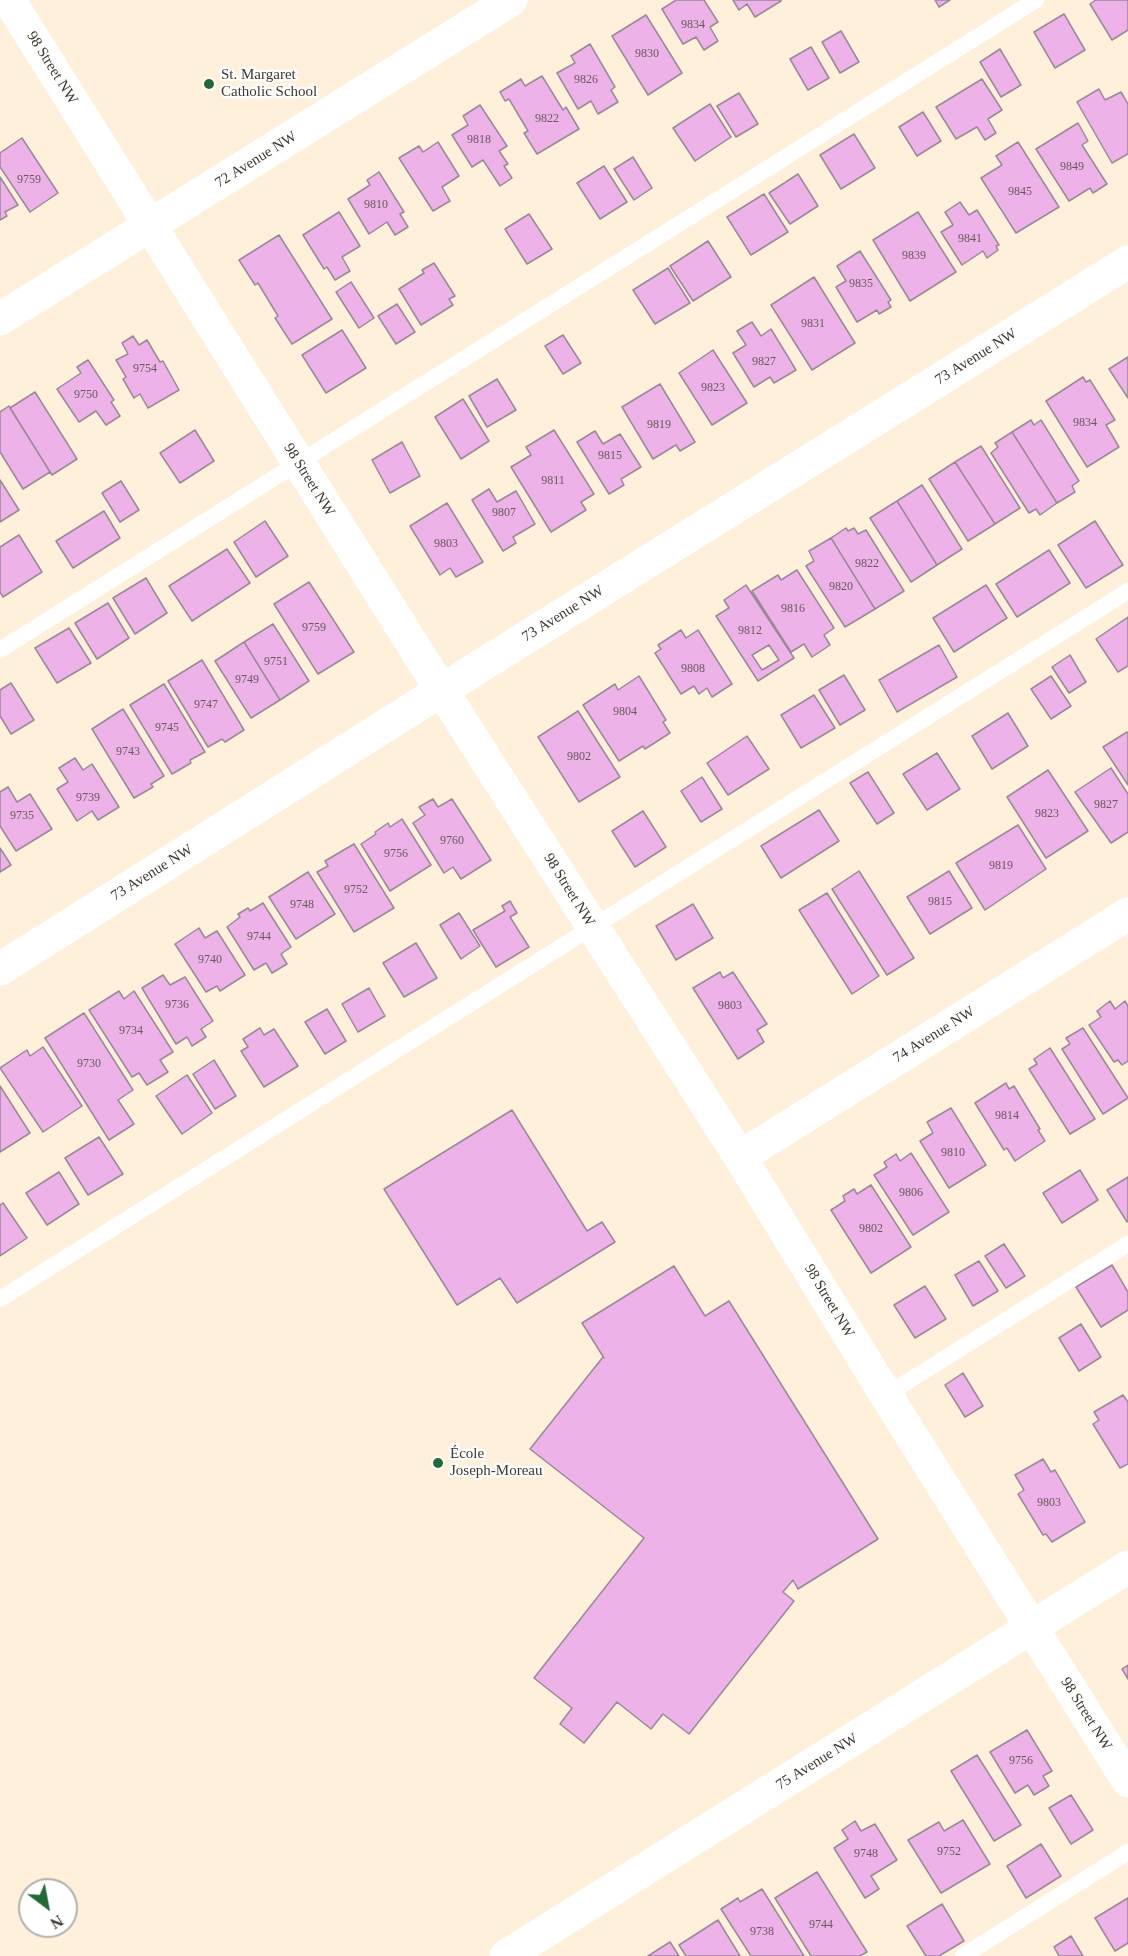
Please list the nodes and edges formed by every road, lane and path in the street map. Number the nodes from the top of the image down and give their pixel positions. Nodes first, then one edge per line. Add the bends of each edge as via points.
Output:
1 (9, 0) edge
2 (511, 0) edge
3 (1036, 0) edge
4 (151, 225) junction
5 (1128, 262) edge
6 (0, 319) edge
7 (299, 463) junction
8 (1128, 591) edge
9 (0, 650) edge
10 (442, 690) junction
11 (1128, 914) edge
12 (593, 928) junction
13 (0, 969) edge
14 (740, 1157) junction
15 (1128, 1244) edge
16 (0, 1299) edge
17 (886, 1395) junction
18 (1128, 1567) edge
19 (1032, 1627) junction
20 (1128, 1781) edge
21 (1128, 1852) edge
22 (506, 1956) edge
23 (963, 1956) edge

1 - 4 street, 98 Street NW
2 - 4 street, 72 Avenue NW
3 - 7 lane
4 - 6 street, 72 Avenue NW
4 - 7 street, 98 Street NW
5 - 10 street, 73 Avenue NW
7 - 9 lane
7 - 10 street, 98 Street NW
8 - 12 lane
10 - 12 street, 98 Street NW
10 - 13 street, 73 Avenue NW
11 - 14 street, 74 Avenue NW
12 - 14 street, 98 Street NW
12 - 16 lane
14 - 17 street, 98 Street NW
15 - 17 lane
17 - 19 street, 98 Street NW
18 - 19 street, 75 Avenue NW
19 - 20 street, 98 Street NW
19 - 22 street, 75 Avenue NW
21 - 23 lane

